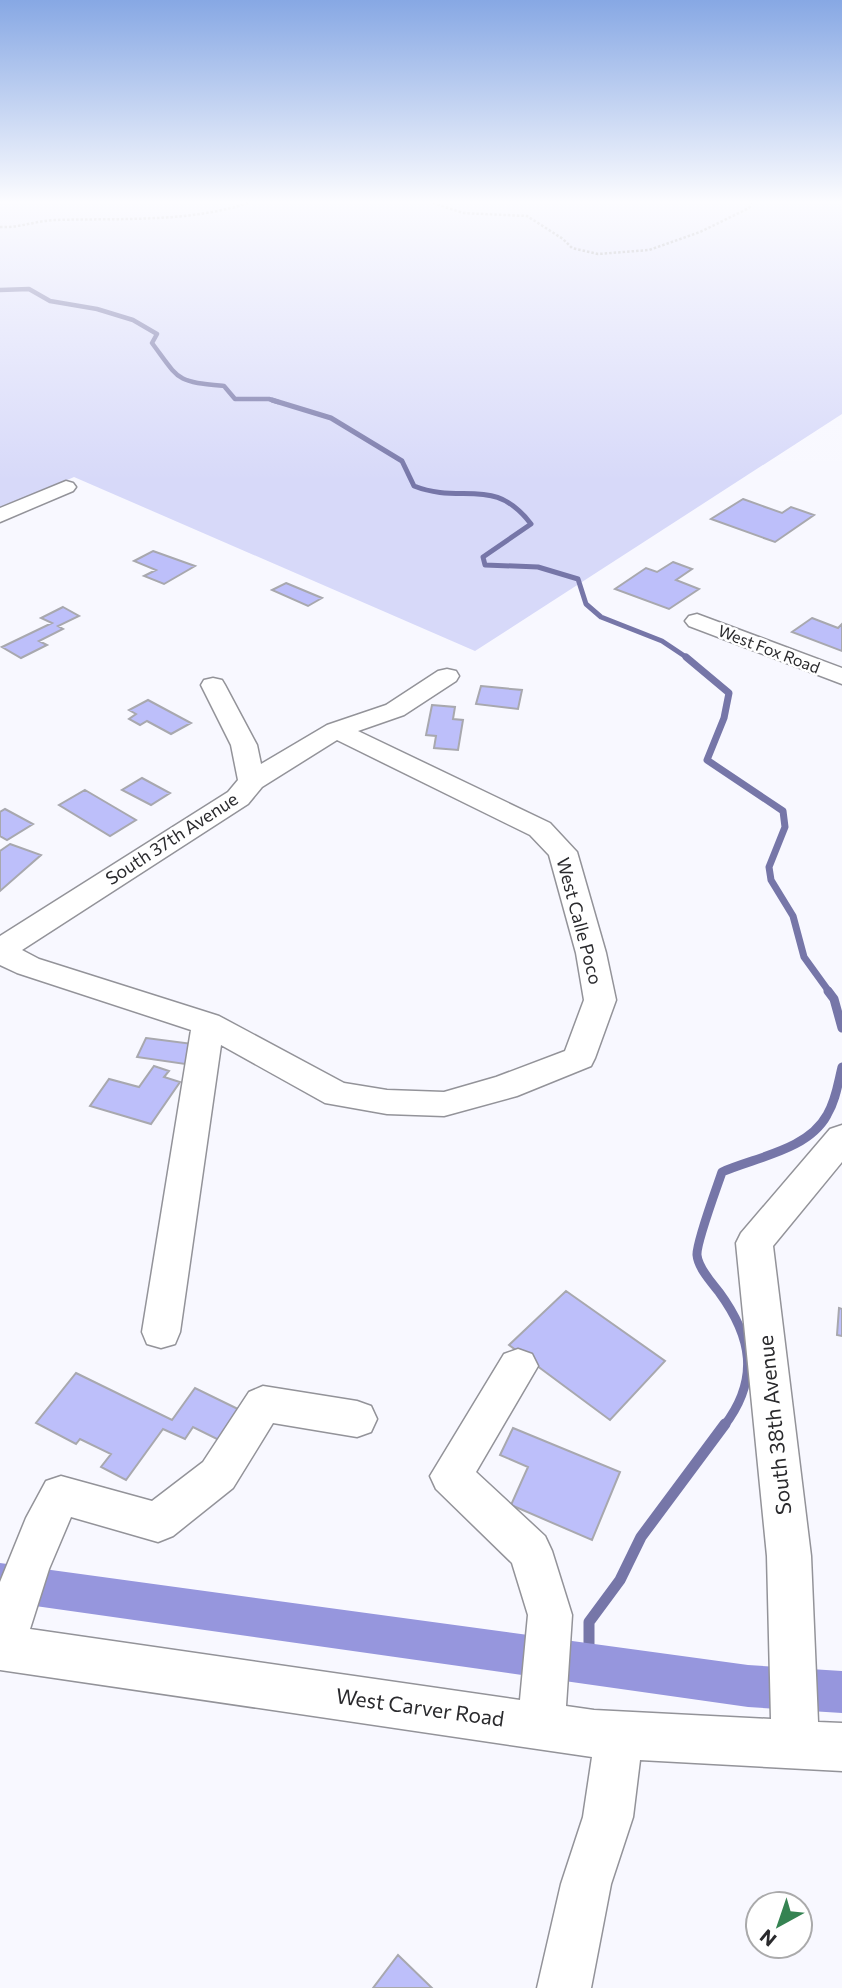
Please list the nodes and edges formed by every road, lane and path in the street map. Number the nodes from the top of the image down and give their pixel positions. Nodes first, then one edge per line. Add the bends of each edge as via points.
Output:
1 (66, 487) dead end
2 (0, 516) edge
3 (696, 621) dead end
4 (447, 676) dead end
5 (842, 677) edge
6 (213, 685) dead end
7 (336, 730) junction
8 (252, 781) junction
9 (0, 951) edge
10 (208, 1024) junction
11 (842, 1138) edge
12 (160, 1332) dead end
13 (517, 1366) dead end
14 (357, 1419) dead end
15 (1, 1647) edge
16 (543, 1709) junction
17 (794, 1733) junction
18 (619, 1735) junction
19 (842, 1747) edge
20 (564, 1988) edge

1 - 2 street
3 - 5 street, West Fox Road
4 - 7 street via 395,710
6 - 8 street, South 37th Avenue via 244,745
7 - 8 street
7 - 10 street, West Calle Poco via 540,829 563,852 600,1000 579,1058 505,1087 444,1104 387,1102 337,1094
8 - 9 street, South 37th Avenue via 238,798
9 - 10 street via 28,965
10 - 12 street
11 - 17 street, South 38th Avenue via 754,1242 784,1492
13 - 16 street via 451,1476 530,1551 550,1615
14 - 15 street via 263,1404 218,1475 158,1522 61,1495 39,1533
15 - 16 street, West Carver Road
16 - 18 street, West Carver Road
17 - 18 street, West Carver Road
17 - 19 street, West Carver Road
18 - 20 street via 608,1816 586,1884

